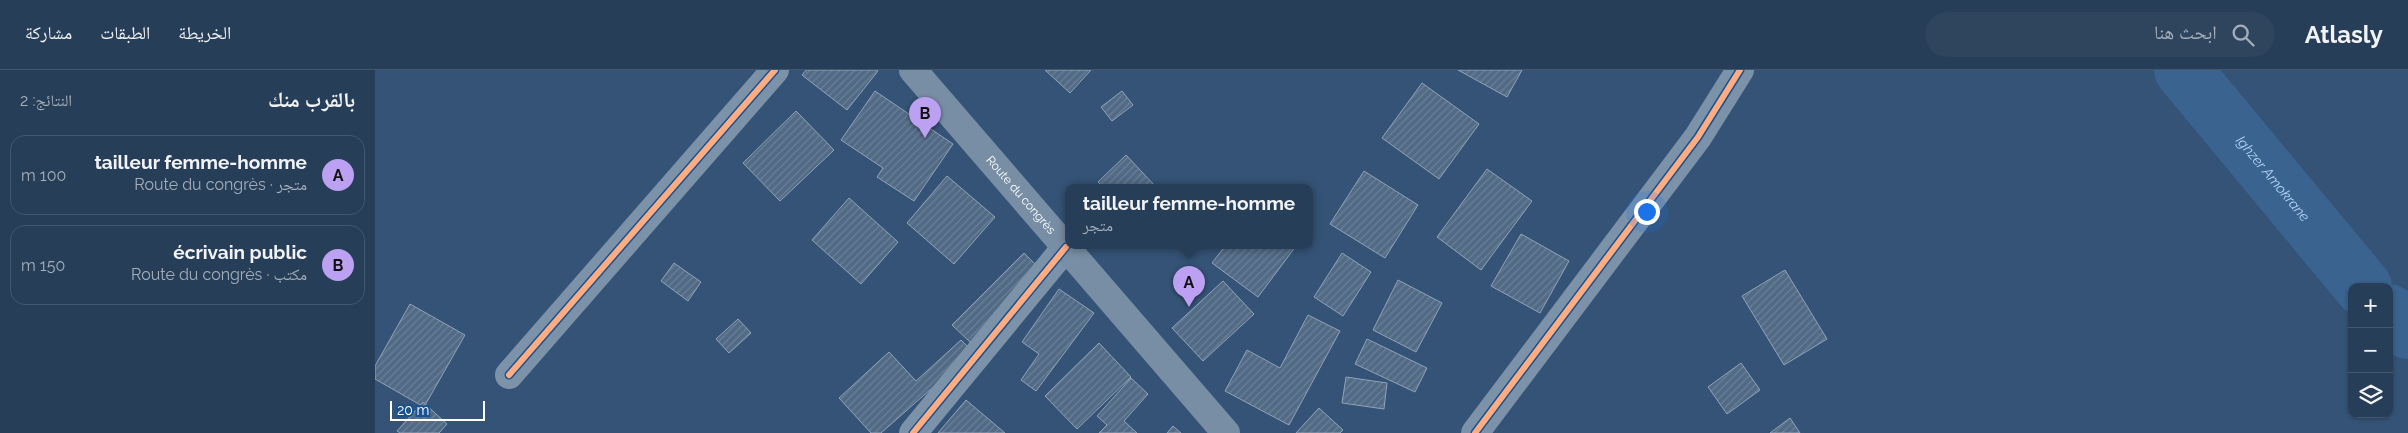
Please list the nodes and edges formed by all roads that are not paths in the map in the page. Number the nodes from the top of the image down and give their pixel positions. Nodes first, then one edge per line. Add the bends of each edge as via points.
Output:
1 (775, 70) edge
2 (913, 70) edge
3 (1740, 70) edge
4 (1065, 247) edge
5 (1065, 249) edge
6 (1067, 249) edge
7 (509, 374) dead end
8 (913, 433) edge
9 (1226, 433) edge
10 (1475, 433) edge

1 - 7 street
2 - 4 main road, Route du congrès
3 - 10 street via 1698,137
5 - 8 street
6 - 9 main road, Route du congrès

